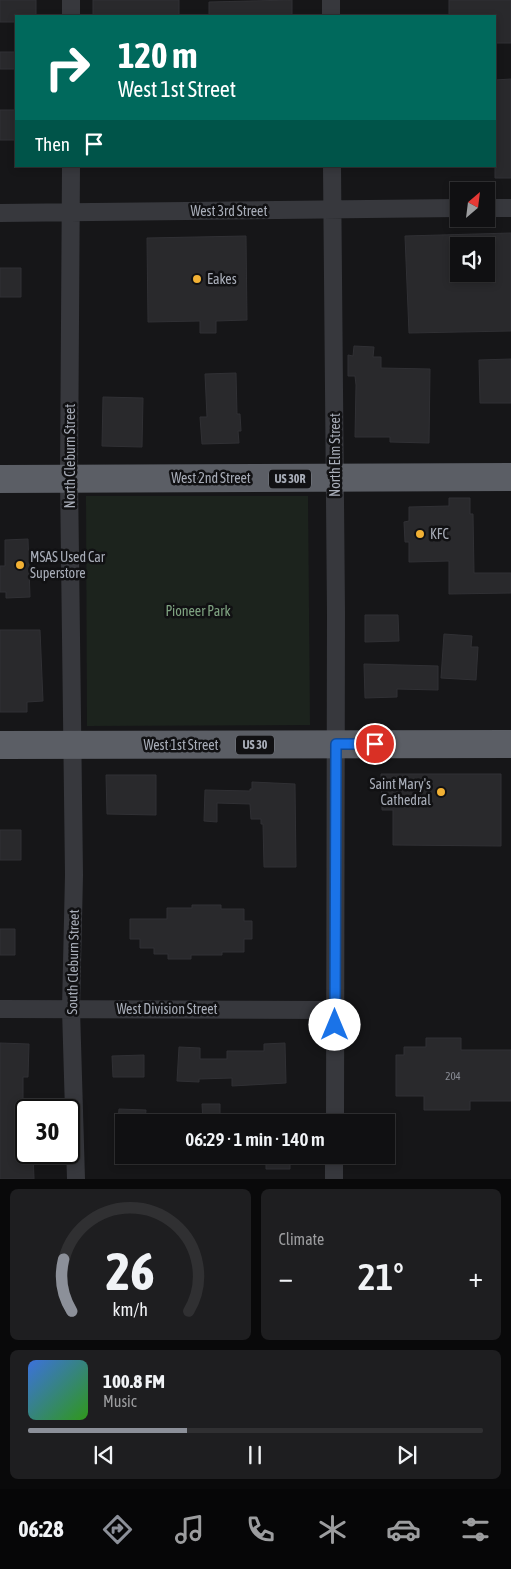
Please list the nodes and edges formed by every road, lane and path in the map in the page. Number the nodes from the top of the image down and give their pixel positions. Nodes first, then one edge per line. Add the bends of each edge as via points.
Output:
1 (71, 0) edge
2 (331, 0) edge
3 (71, 15) edge
4 (331, 15) edge
5 (71, 167) edge
6 (332, 167) edge
7 (450, 208) edge
8 (495, 208) edge
9 (511, 208) edge
10 (333, 210) junction
11 (0, 212) edge
12 (71, 212) junction
13 (511, 477) edge
14 (0, 478) edge
15 (70, 478) junction
16 (335, 479) junction
17 (336, 744) junction
18 (511, 744) edge
19 (0, 745) edge
20 (72, 745) junction
21 (0, 1009) edge
22 (72, 1009) junction
23 (335, 1010) junction
24 (335, 1114) edge
25 (334, 1164) edge
26 (76, 1179) edge
27 (334, 1179) edge

1 - 3 street
2 - 4 street
5 - 12 street, North Cleburn Street
6 - 10 street, North Elm Street
7 - 10 street, West 3rd Street
8 - 9 street
10 - 12 street, West 3rd Street
10 - 16 street, North Elm Street
11 - 12 street, West 3rd Street
12 - 15 street, North Cleburn Street
13 - 16 highway, West 2nd Street / US 30R
14 - 15 highway, West 2nd Street / US 30R
15 - 16 highway, West 2nd Street / US 30R
15 - 20 street, North Cleburn Street
16 - 17 street, North Elm Street
17 - 18 highway, West 1st Street / US 30
17 - 20 highway, West 1st Street / US 30
17 - 23 street, North Elm Street
19 - 20 highway, West 1st Street / US 30
20 - 22 street, South Cleburn Street
21 - 22 street, West Division Street
22 - 23 street, West Division Street
22 - 26 street, South Cleburn Street
23 - 24 street, North Elm Street
25 - 27 street

